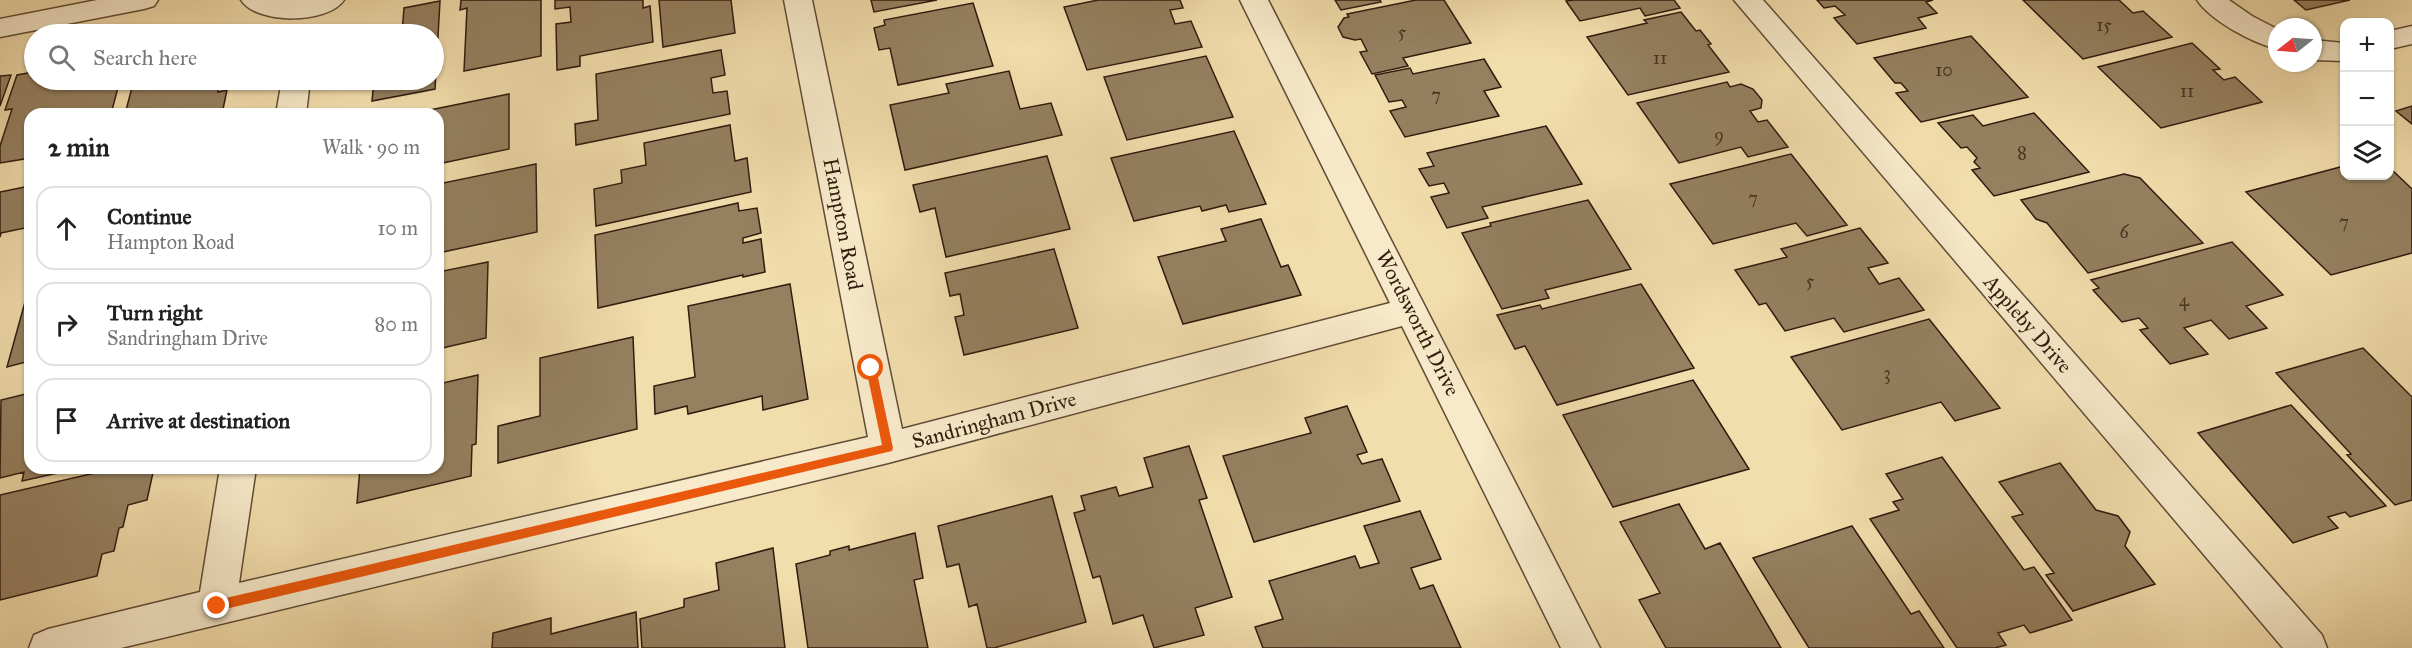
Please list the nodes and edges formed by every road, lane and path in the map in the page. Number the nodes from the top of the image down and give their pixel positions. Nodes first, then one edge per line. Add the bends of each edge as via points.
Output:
1 (144, 0) edge
2 (255, 0) edge
3 (798, 0) edge
4 (1254, 0) edge
5 (1748, 0) edge
6 (2211, 0) edge
7 (313, 14) edge
8 (0, 28) edge
9 (2412, 35) edge
10 (2268, 36) edge
11 (2394, 39) edge
12 (2322, 51) edge
13 (2340, 52) edge
14 (295, 90) edge
15 (292, 108) edge
16 (1412, 310) junction
17 (888, 448) junction
18 (237, 474) edge
19 (217, 606) junction
20 (48, 648) edge
21 (1581, 648) edge
22 (2308, 648) edge

1 - 8 street
2 - 7 street via 269,8
3 - 17 street, Hampton Road
4 - 16 street, Wordsworth Drive
5 - 22 street, Appleby Drive
6 - 10 street via 2242,23
9 - 11 street
12 - 13 street
14 - 15 street
16 - 17 street, Sandringham Drive
16 - 21 street, Wordsworth Drive
17 - 19 street, Sandringham Drive
18 - 19 street
19 - 20 street, Sandringham Drive

